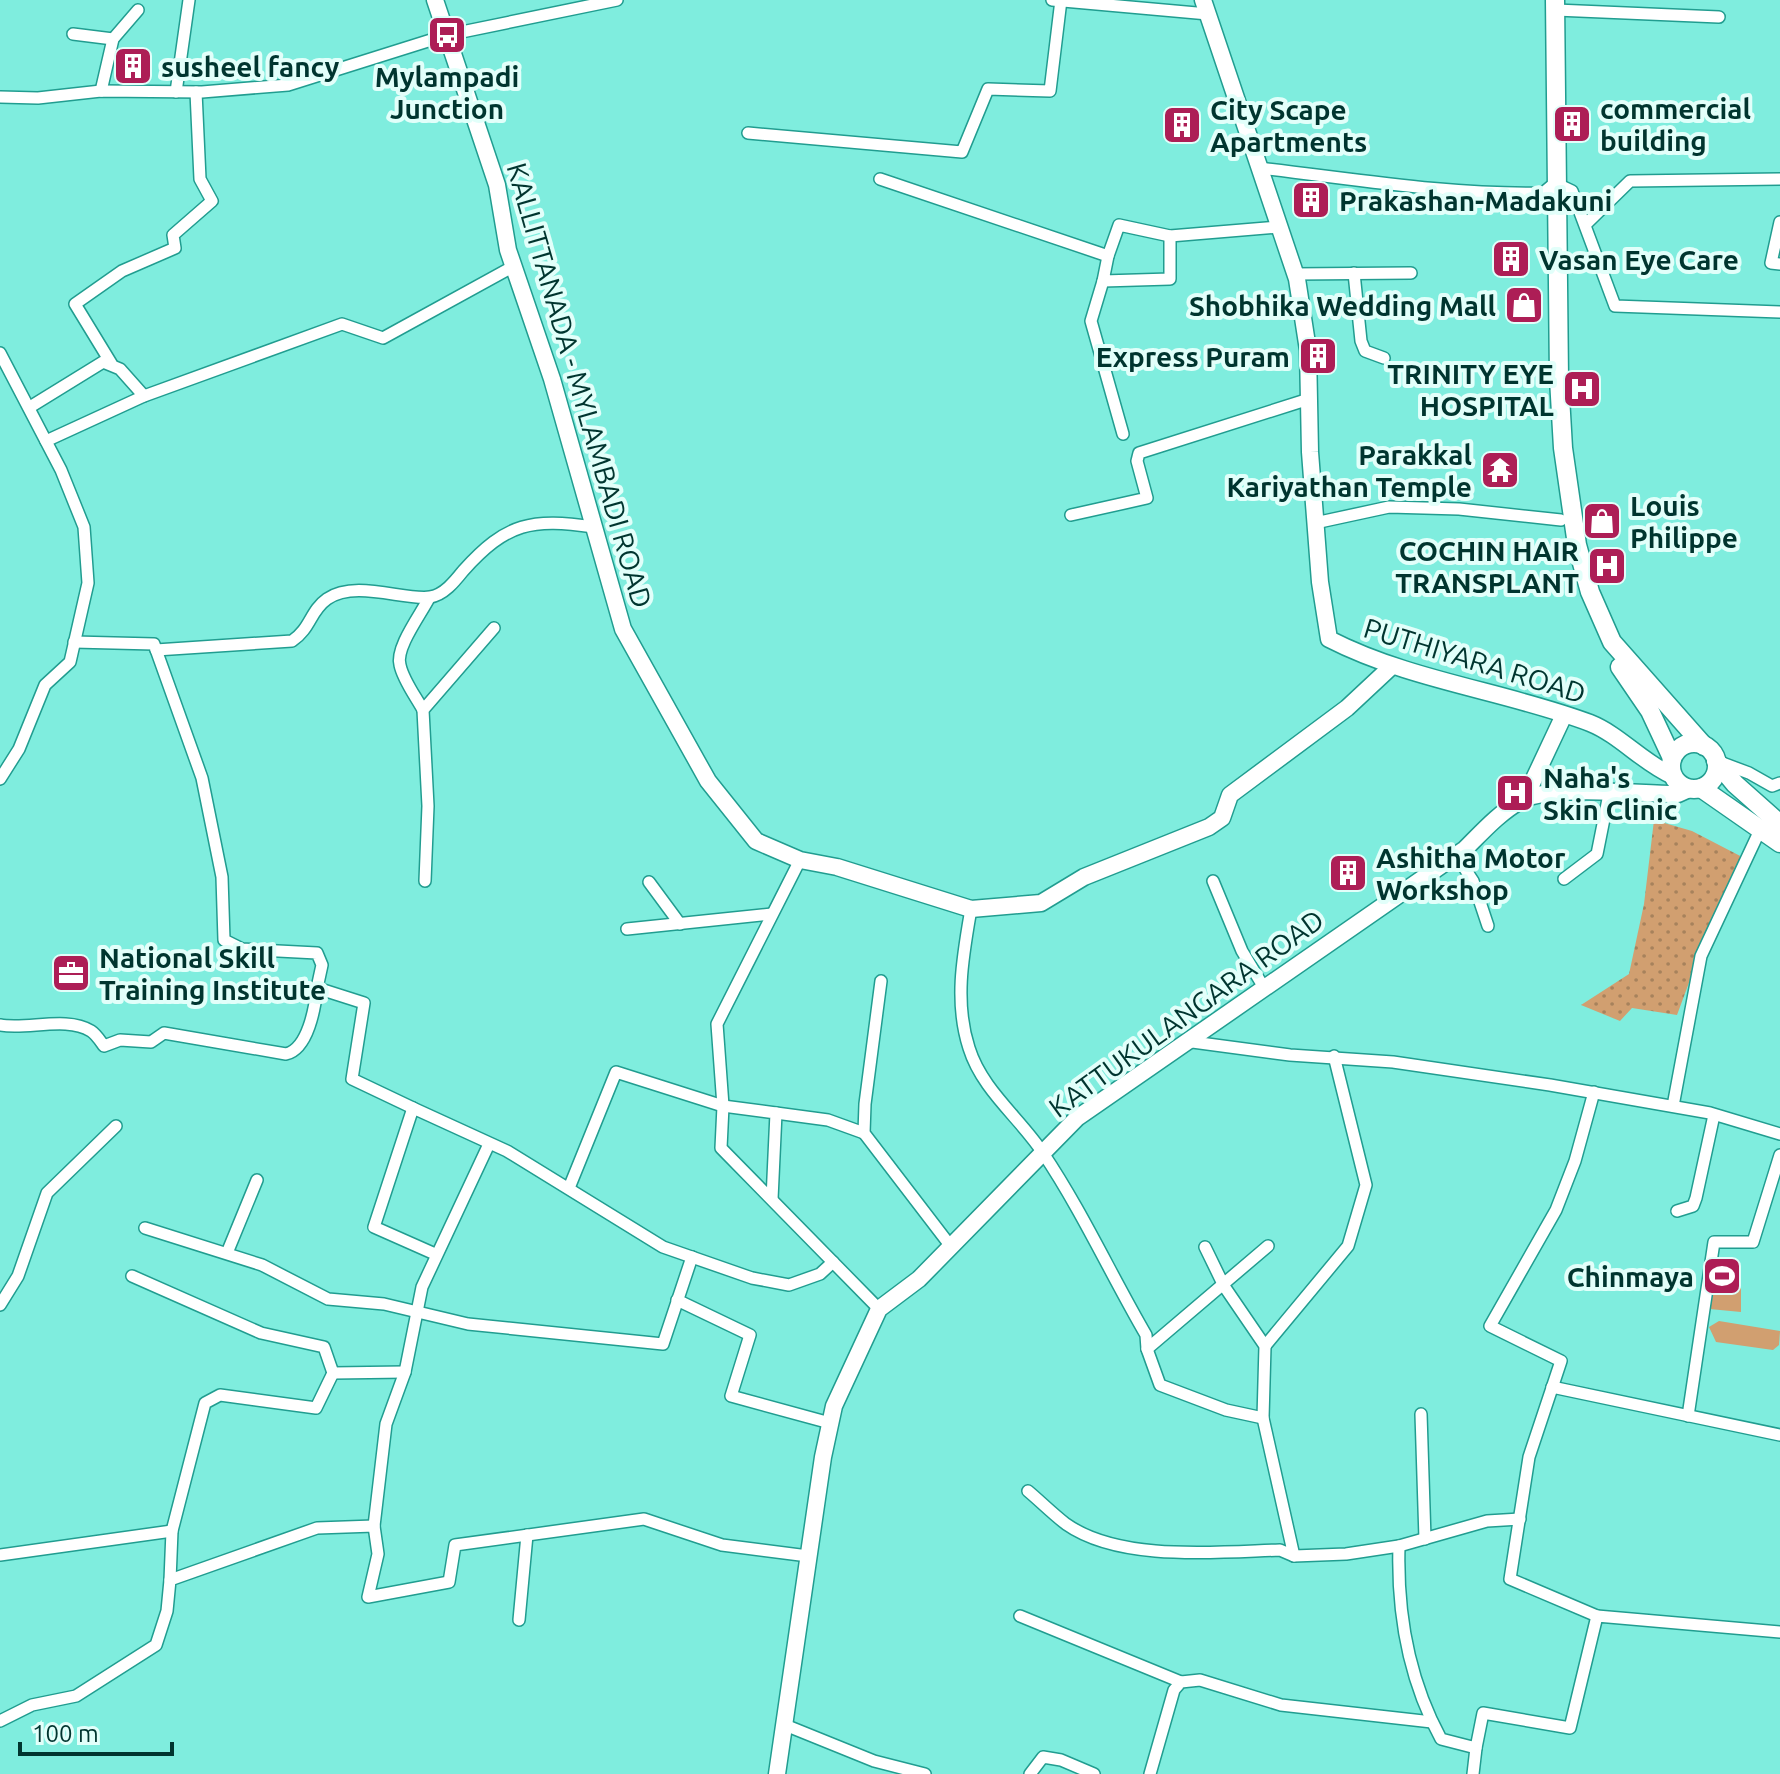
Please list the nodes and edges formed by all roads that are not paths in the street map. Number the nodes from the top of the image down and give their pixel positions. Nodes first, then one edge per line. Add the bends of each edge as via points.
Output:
1 (189, 0) edge
2 (435, 0) edge
3 (614, 0) edge
4 (1052, 0) edge
5 (1061, 0) edge
6 (1552, 3) edge
7 (1205, 7) edge
8 (138, 10) dead end
9 (1719, 17) dead end
10 (73, 34) dead end
11 (447, 35) junction
12 (113, 39) junction
13 (101, 91) junction
14 (176, 92) junction
15 (196, 92) junction
16 (0, 97) edge
17 (748, 133) dead end
18 (1259, 168) junction
19 (880, 179) dead end
20 (1780, 179) edge
21 (1549, 188) junction
22 (1780, 222) edge
23 (1586, 224) junction
24 (1279, 227) junction
25 (1170, 236) junction
26 (1108, 256) junction
27 (1780, 264) edge
28 (514, 266) junction
29 (1354, 273) junction
30 (1411, 273) dead end
31 (1295, 274) junction
32 (1103, 281) junction
33 (1780, 312) edge
34 (0, 353) edge
35 (1384, 358) dead end
36 (111, 363) junction
37 (144, 396) junction
38 (1309, 399) junction
39 (30, 407) junction
40 (1123, 434) dead end
41 (46, 441) junction
42 (1071, 515) dead end
43 (1561, 520) junction
44 (1315, 523) junction
45 (594, 527) junction
46 (429, 598) junction
47 (494, 628) dead end
48 (74, 642) junction
49 (156, 650) junction
50 (1392, 666) junction
51 (423, 710) junction
52 (1564, 715) junction
53 (1704, 746) junction
54 (1716, 761) junction
55 (1672, 767) junction
56 (0, 779) edge
57 (1780, 783) edge
58 (1695, 788) junction
59 (1609, 794) junction
60 (1525, 798) junction
61 (1780, 824) edge
62 (1760, 830) junction
63 (1780, 843) edge
64 (1456, 855) junction
65 (800, 860) junction
66 (1564, 879) dead end
67 (425, 881) dead end
68 (1213, 881) dead end
69 (649, 882) dead end
70 (971, 909) junction
71 (772, 914) junction
72 (680, 924) junction
73 (1488, 926) dead end
74 (627, 929) dead end
75 (881, 981) dead end
76 (1263, 986) junction
77 (317, 988) junction
78 (0, 1025) edge
79 (1185, 1041) junction
80 (1334, 1056) junction
81 (1594, 1092) junction
82 (723, 1106) junction
83 (1673, 1106) junction
84 (413, 1108) junction
85 (776, 1113) junction
86 (1714, 1115) junction
87 (116, 1126) dead end
88 (864, 1133) junction
89 (1780, 1134) edge
90 (489, 1144) junction
91 (1043, 1152) junction
92 (1780, 1155) edge
93 (257, 1180) dead end
94 (569, 1188) junction
95 (772, 1199) junction
96 (1677, 1211) dead end
97 (145, 1228) dead end
98 (949, 1244) junction
99 (1268, 1246) dead end
100 (1205, 1247) dead end
101 (227, 1253) junction
102 (435, 1254) junction
103 (692, 1257) junction
104 (833, 1262) junction
105 (132, 1276) dead end
106 (1224, 1286) junction
107 (677, 1300) junction
108 (0, 1305) edge
109 (879, 1309) junction
110 (416, 1314) junction
111 (1265, 1346) junction
112 (1147, 1349) junction
113 (405, 1372) junction
114 (333, 1373) junction
115 (1552, 1387) junction
116 (1421, 1414) dead end
117 (1688, 1416) junction
118 (1263, 1418) junction
119 (830, 1423) junction
120 (1780, 1435) edge
121 (1028, 1491) dead end
122 (1520, 1519) junction
123 (374, 1526) junction
124 (172, 1531) junction
125 (527, 1535) junction
126 (1425, 1539) junction
127 (1399, 1546) junction
128 (0, 1555) edge
129 (808, 1556) junction
130 (1294, 1556) junction
131 (170, 1580) junction
132 (1020, 1616) dead end
133 (1597, 1616) junction
134 (519, 1620) dead end
135 (1780, 1632) edge
136 (1181, 1682) junction
137 (0, 1721) edge
138 (1432, 1722) junction
139 (785, 1725) junction
140 (1476, 1748) junction
141 (777, 1774) edge
142 (925, 1774) edge
143 (1030, 1774) edge
144 (1094, 1774) edge
145 (1150, 1774) edge
146 (1473, 1774) edge

1 - 14 street
2 - 11 street, KALLITTANADA - MYLAMBADI ROAD
3 - 11 street
4 - 5 street
5 - 7 street
5 - 17 street via 1050,91 988,89 962,152
6 - 9 street
6 - 21 main road
7 - 18 street, PUTHIYARA ROAD
8 - 12 street
10 - 12 street
11 - 15 street via 288,85
11 - 28 street, KALLITTANADA - MYLAMBADI ROAD via 497,185
12 - 13 street
13 - 14 street
13 - 16 street
14 - 15 street
15 - 36 street via 200,179 212,201 173,235 175,248 122,271 75,304
18 - 21 street via 1432,191
18 - 24 street, PUTHIYARA ROAD
19 - 26 street
20 - 23 street via 1630,181
21 - 23 street via 1572,191
21 - 43 main road via 1550,418
21 - 53 main road via 1562,432 1577,545 1590,592 1612,642
22 - 27 street via 1771,263
23 - 33 street via 1615,306
24 - 25 street
24 - 31 street, PUTHIYARA ROAD
25 - 26 street via 1119,225
25 - 32 street via 1170,279
26 - 32 street
28 - 37 street via 383,338 342,324
28 - 45 street, KALLITTANADA - MYLAMBADI ROAD
29 - 30 street
29 - 31 street
29 - 35 street via 1361,341 1365,351
31 - 38 street, PUTHIYARA ROAD via 1308,350
32 - 40 street via 1091,321
34 - 39 street
36 - 37 street
36 - 39 street via 103,362
37 - 41 street
38 - 42 street via 1139,453 1147,498
38 - 44 street, PUTHIYARA ROAD
39 - 41 street
41 - 48 street via 84,527 88,583
43 - 44 street via 1389,507
43 - 55 main road via 1596,635 1650,711
44 - 50 street, PUTHIYARA ROAD via 1329,639
45 - 46 street via 536,521 486,546 448,588
45 - 65 street, KALLITTANADA - MYLAMBADI ROAD via 623,629 708,781 756,841
46 - 49 street via 376,590 330,597 316,609 306,631 292,641
46 - 51 street via 404,639 399,664
47 - 51 street
48 - 49 street via 154,644
48 - 56 street via 70,662 45,685 19,749
49 - 77 street via 202,778 222,877 224,940 242,949 317,953 322,965
50 - 52 street, PUTHIYARA ROAD
50 - 70 street, KALLITTANADA - MYLAMBADI ROAD via 1347,708 1230,795 1222,818 1209,827 1084,877 1041,903
51 - 67 street
52 - 55 street, PUTHIYARA ROAD via 1594,725 1656,769
52 - 60 street
53 - 54 main road
53 - 55 main road via 1684,745
54 - 57 street via 1772,786
54 - 58 main road via 1714,777
54 - 61 main road
55 - 58 main road
58 - 59 street, KATTUKULANGARA ROAD via 1678,794
58 - 62 main road
59 - 60 street, KATTUKULANGARA ROAD
59 - 66 street via 1597,854
60 - 64 street, KATTUKULANGARA ROAD
62 - 63 main road
62 - 83 street via 1701,956
64 - 73 street via 1473,881
64 - 76 street, KATTUKULANGARA ROAD
65 - 70 street, KALLITTANADA - MYLAMBADI ROAD
65 - 71 street
68 - 76 street
69 - 72 street
70 - 91 street via 959,977 969,1049 995,1095
71 - 72 street
71 - 82 street via 717,1024
72 - 74 street
75 - 88 street
76 - 79 street, KATTUKULANGARA ROAD
77 - 78 street via 298,1049 286,1054 164,1033 151,1042 120,1040 104,1046 91,1031 62,1024
77 - 84 street via 364,1003 352,1079
79 - 80 street
79 - 91 street, KATTUKULANGARA ROAD via 1077,1118
80 - 81 street
80 - 111 street via 1366,1185 1348,1246
81 - 83 street
81 - 115 street via 1556,1210 1490,1326 1561,1361
82 - 85 street
82 - 94 street via 616,1072
82 - 95 street via 721,1148
83 - 86 street
84 - 90 street
84 - 102 street via 374,1227
85 - 88 street via 828,1120
85 - 95 street
86 - 89 street
86 - 96 street via 1693,1206
87 - 108 street via 47,1193 18,1276
88 - 98 street
90 - 94 street
90 - 102 street
91 - 98 street, KATTUKULANGARA ROAD
91 - 112 street via 1146,1335
92 - 117 street via 1753,1242 1714,1242
93 - 101 street
94 - 103 street via 663,1247
95 - 104 street
97 - 101 street
98 - 109 street, KATTUKULANGARA ROAD via 919,1279
99 - 106 street
100 - 106 street
101 - 110 street via 328,1299 384,1304
102 - 110 street
103 - 104 street via 789,1285 811,1279
103 - 107 street
104 - 109 street
105 - 114 street via 261,1333 324,1347
106 - 111 street
106 - 112 street
107 - 110 street via 663,1344
107 - 119 street via 750,1335 731,1396
109 - 119 street, KATTUKULANGARA ROAD
110 - 113 street
111 - 118 street
112 - 118 street via 1160,1385
113 - 114 street
113 - 123 street via 386,1424
114 - 124 street via 316,1408 220,1395 205,1403
115 - 117 street
115 - 122 street via 1529,1457
116 - 126 street
117 - 120 street
118 - 130 street
119 - 129 street, KATTUKULANGARA ROAD
121 - 130 street via 1068,1525 1104,1541 1146,1550 1280,1550
122 - 126 street via 1487,1521
122 - 133 street via 1510,1579
123 - 125 street via 378,1554 368,1597 449,1582 455,1545
123 - 131 street via 317,1528
124 - 128 street
124 - 131 street
125 - 129 street via 644,1519 722,1545
125 - 134 street
126 - 127 street
127 - 130 street
127 - 138 street via 1406,1643
129 - 139 street, KATTUKULANGARA ROAD
131 - 137 street via 156,1645 76,1696 32,1705
132 - 136 street
133 - 135 street
133 - 140 street via 1570,1728 1483,1713
136 - 138 street via 1200,1680 1281,1705
136 - 145 street via 1174,1690
138 - 140 street via 1441,1739
139 - 141 street, KATTUKULANGARA ROAD
139 - 142 street via 874,1761
140 - 146 street
143 - 144 street via 1043,1757

